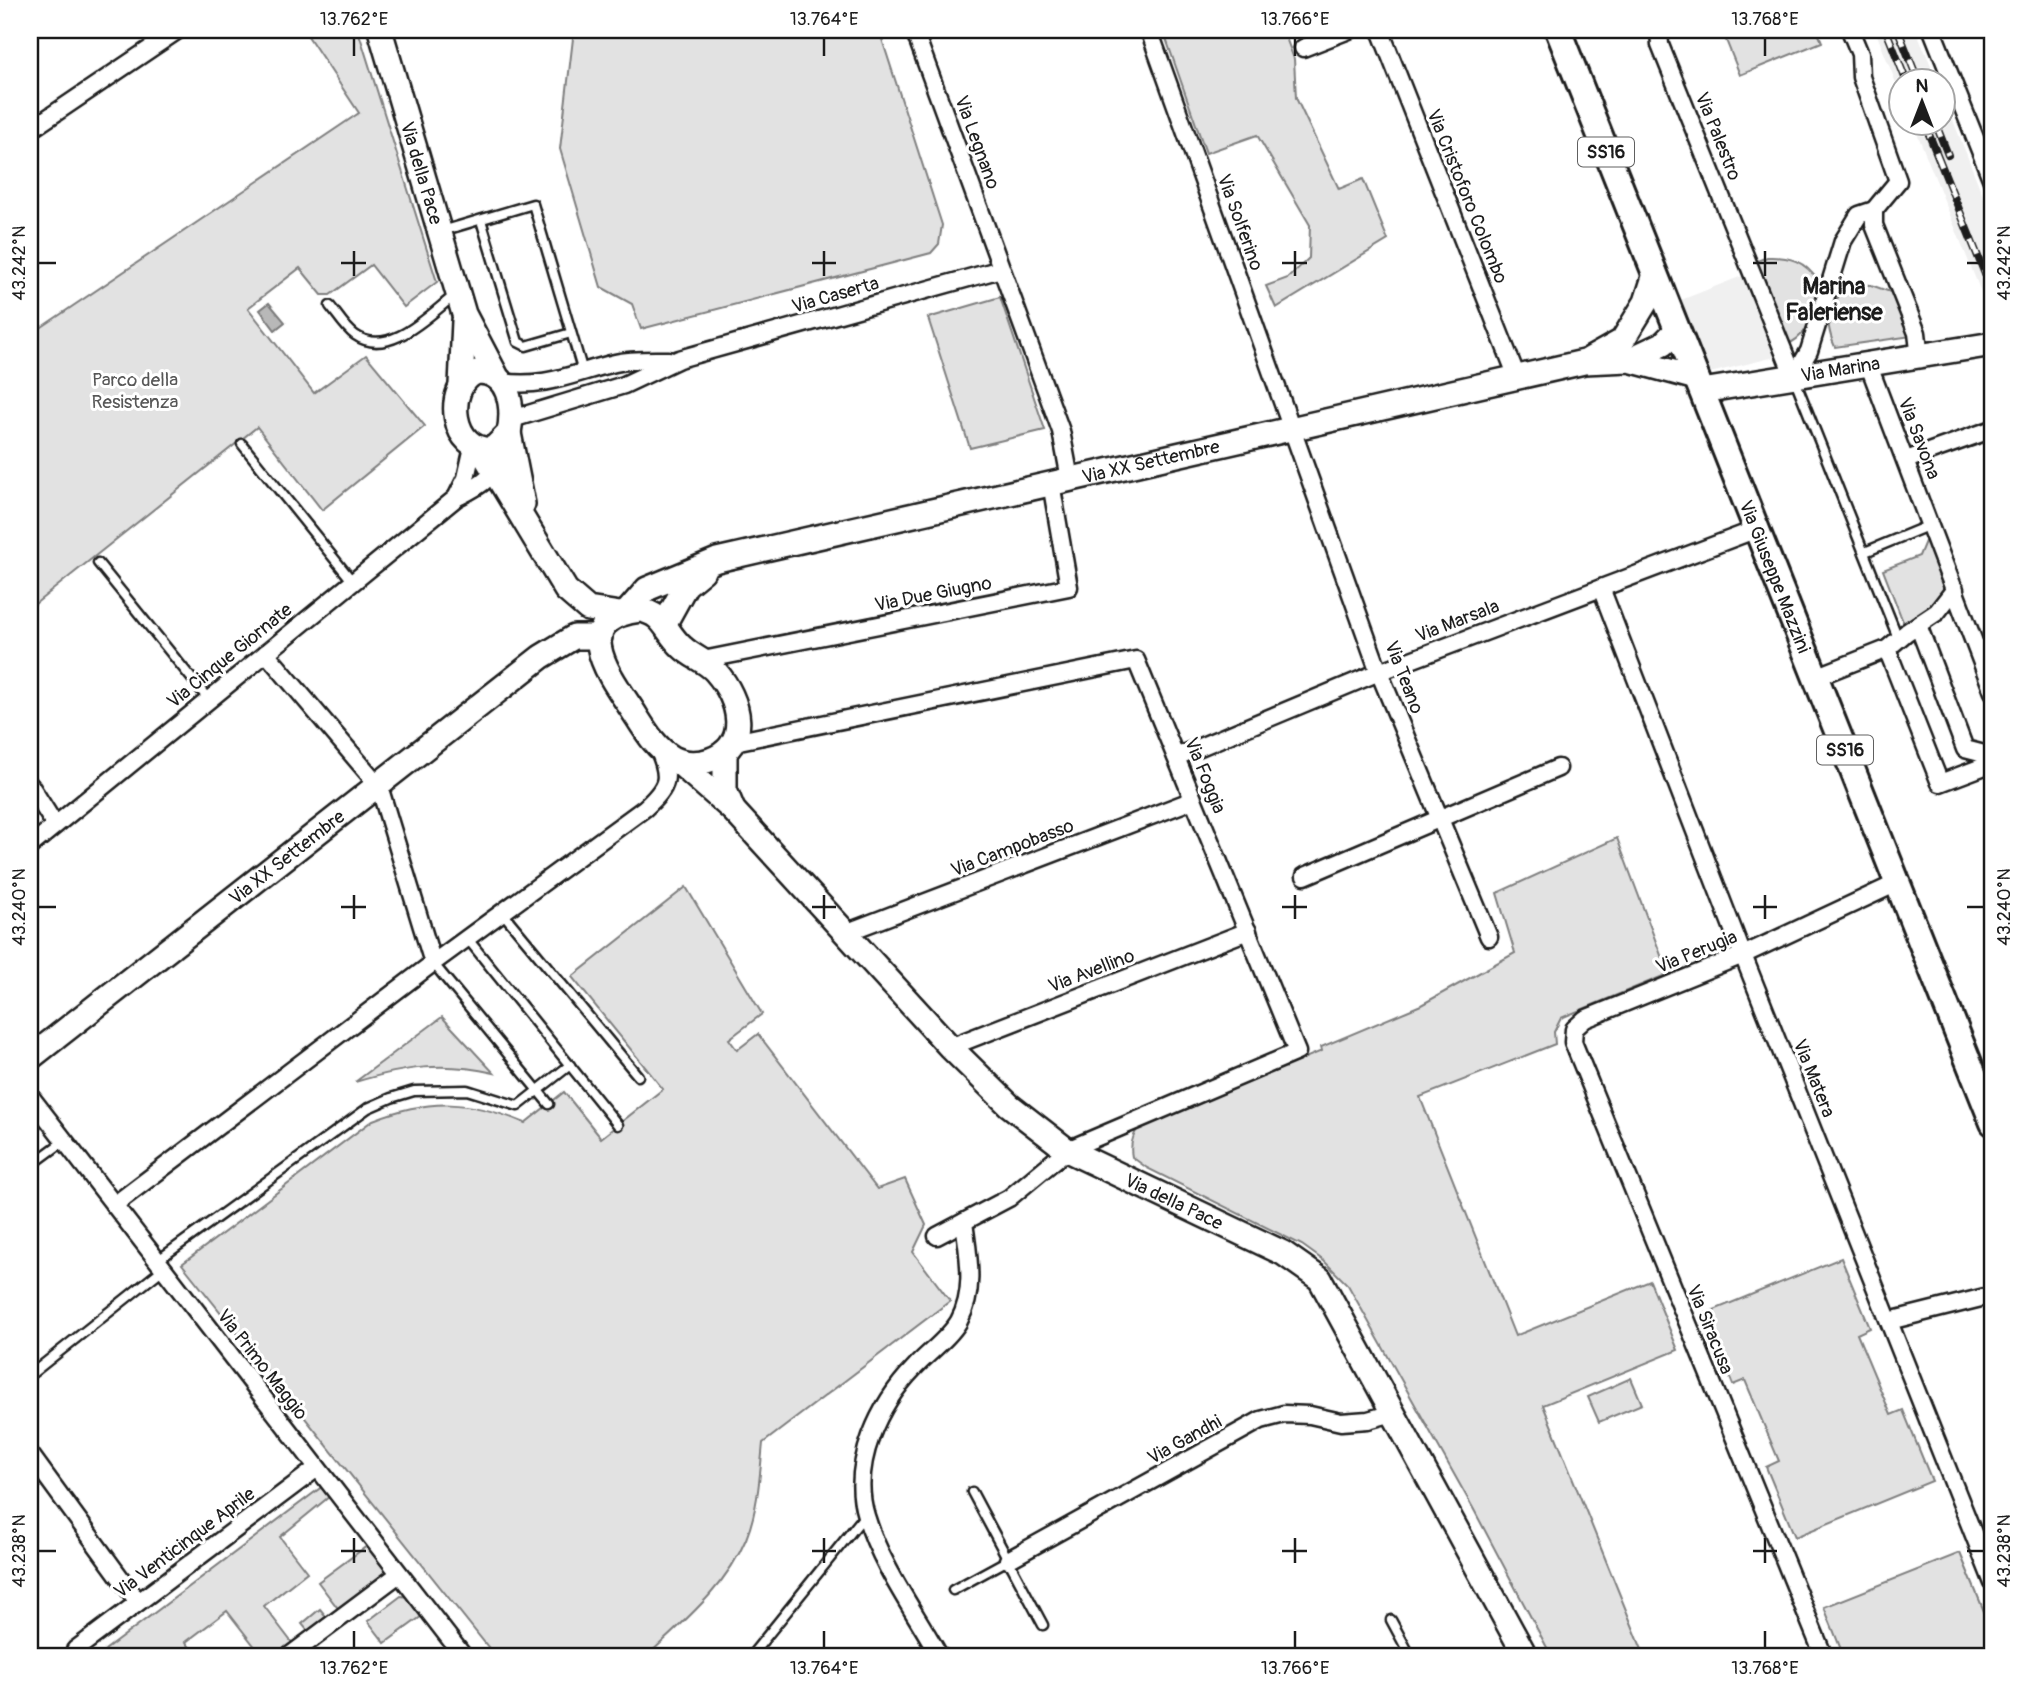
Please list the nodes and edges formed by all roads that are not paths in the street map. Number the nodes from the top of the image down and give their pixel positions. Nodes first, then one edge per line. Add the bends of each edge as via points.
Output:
1 (178, 30) edge
2 (380, 30) edge
3 (914, 30) edge
4 (1149, 30) edge
5 (1349, 30) edge
6 (1380, 30) edge
7 (1558, 30) edge
8 (1659, 30) edge
9 (1850, 30) edge
10 (1932, 30) edge
11 (1303, 48) dead end
12 (30, 130) edge
13 (1993, 183) edge
14 (1874, 210) junction
15 (481, 220) junction
16 (440, 232) junction
17 (1002, 269) junction
18 (1655, 274) junction
19 (461, 304) junction
20 (330, 306) dead end
21 (1677, 330) junction
22 (571, 333) junction
23 (1988, 343) edge
24 (1626, 350) junction
25 (1920, 358) junction
26 (679, 359) junction
27 (1869, 366) junction
28 (583, 372) junction
29 (1517, 377) junction
30 (1794, 377) junction
31 (499, 379) junction
32 (461, 385) junction
33 (1699, 385) junction
34 (1294, 428) junction
35 (1993, 429) edge
36 (496, 438) junction
37 (242, 444) dead end
38 (1906, 460) junction
39 (496, 471) junction
40 (1061, 481) junction
41 (456, 498) junction
42 (527, 524) junction
43 (1931, 525) junction
44 (1756, 528) junction
45 (1865, 552) junction
46 (717, 560) junction
47 (98, 563) dead end
48 (353, 582) junction
49 (1601, 588) junction
50 (1955, 589) junction
51 (569, 600) junction
52 (623, 613) junction
53 (665, 623) junction
54 (1918, 625) junction
55 (600, 636) junction
56 (567, 640) junction
57 (1893, 644) junction
58 (265, 653) junction
59 (541, 657) junction
60 (703, 660) junction
61 (1379, 672) junction
62 (608, 674) junction
63 (1816, 677) junction
64 (1993, 692) edge
65 (209, 700) junction
66 (729, 747) junction
67 (667, 753) junction
68 (1176, 757) junction
69 (1992, 763) edge
70 (1558, 768) dead end
71 (30, 785) edge
72 (379, 786) junction
73 (1193, 800) junction
74 (733, 810) junction
75 (1440, 818) junction
76 (55, 825) junction
77 (30, 846) edge
78 (1304, 876) dead end
79 (1898, 883) junction
80 (502, 912) junction
81 (1248, 932) junction
82 (845, 933) junction
83 (1489, 937) dead end
84 (467, 938) junction
85 (1743, 955) junction
86 (433, 963) junction
87 (1585, 1019) joint
88 (950, 1047) junction
89 (30, 1058) edge
90 (570, 1065) junction
91 (638, 1076) dead end
92 (537, 1090) junction
93 (30, 1096) edge
94 (549, 1104) dead end
95 (1993, 1123) edge
96 (618, 1125) dead end
97 (64, 1141) junction
98 (1067, 1150) junction
99 (30, 1166) edge
100 (114, 1205) junction
101 (964, 1222) junction
102 (937, 1236) dead end
103 (160, 1265) junction
104 (1993, 1295) edge
105 (1889, 1321) junction
106 (30, 1375) edge
107 (1394, 1413) junction
108 (30, 1454) edge
109 (317, 1468) junction
110 (972, 1492) dead end
111 (865, 1515) junction
112 (1008, 1560) junction
113 (399, 1574) junction
114 (1993, 1583) edge
115 (953, 1590) dead end
116 (138, 1602) junction
117 (1391, 1619) dead end
118 (1043, 1625) dead end
119 (78, 1653) edge
120 (288, 1657) edge
121 (464, 1657) edge
122 (750, 1657) edge
123 (940, 1657) edge
124 (1411, 1657) edge
125 (1526, 1657) edge
126 (1824, 1657) edge

1 - 12 street
2 - 16 street, Via della Pace
3 - 17 street, Via Legnano
4 - 34 street, Via Solferino
5 - 11 street
6 - 29 street, Via Cristoforo Colombo
7 - 18 main road, Via Giuseppe Mazzini / SS16
8 - 30 street, Via Palestro via 1660,45
9 - 14 street via 1860,54 1861,77 1897,171 1898,181
10 - 13 street
14 - 25 street via 1874,225 1917,333
14 - 30 street via 1859,215 1843,242 1809,351
15 - 16 lane
15 - 22 lane via 518,342 526,346
15 - 22 lane via 533,204
16 - 19 street, Via della Pace
17 - 26 street, Via Caserta
17 - 40 street, Via Legnano via 1061,431
18 - 21 main road, Via Giuseppe Mazzini / SS16
18 - 24 street, Via XX Settembre
19 - 20 lane via 397,339 379,341 356,336
19 - 31 street, Via della Pace
19 - 32 street, Via della Pace via 465,353
21 - 24 street, Via XX Settembre
21 - 33 main road, Via Giuseppe Mazzini / SS16
22 - 28 lane
23 - 25 street, Via Marina
24 - 29 street, Via XX Settembre
24 - 33 street
25 - 27 street, Via Marina
26 - 28 street, Via Caserta via 617,362
26 - 36 street, Via Caserta
27 - 30 street, Via Marina
27 - 38 street, Via Savona
28 - 31 street, Via Caserta via 524,386
29 - 34 street, Via XX Settembre
30 - 33 street, Via Marina
30 - 45 lane
31 - 32 street via 477,372
31 - 36 street, Via della Pace
32 - 36 street, Via della Pace via 458,424 465,439
33 - 44 main road, Via Giuseppe Mazzini / SS16
34 - 40 street, Via XX Settembre
34 - 61 street, Via Teano
35 - 38 street
36 - 39 street
36 - 41 street, Via Cinque Giornate
36 - 42 street
37 - 48 lane
38 - 43 street, Via Savona
39 - 41 street, Via Cinque Giornate
39 - 42 street
40 - 46 street, Via XX Settembre
40 - 60 street, Via Due Giugno via 1069,587
41 - 48 street, Via Cinque Giornate
42 - 51 street
43 - 45 lane
43 - 50 street, Via Savona
44 - 49 street, Via Marsala
44 - 63 main road, Via Giuseppe Mazzini / SS16
45 - 57 lane
46 - 52 street, Via XX Settembre via 647,589
46 - 53 street, Via XX Settembre via 686,585
47 - 65 lane
48 - 58 street, Via Cinque Giornate
49 - 61 street, Via Marsala
49 - 85 street, Via Matera
50 - 54 street via 1937,612
50 - 64 street, Via Savona
51 - 52 street via 607,614
51 - 55 street
51 - 56 street
52 - 53 street via 648,612
52 - 55 street, Via XX Settembre
53 - 60 street via 682,648
54 - 57 street
54 - 69 street via 1965,749 1988,755
55 - 56 street, Via XX Settembre
55 - 62 street via 598,652
56 - 59 street, Via XX Settembre
57 - 63 street
57 - 69 street via 1941,783
58 - 65 street, Via Cinque Giornate
58 - 72 street
59 - 62 street via 582,652
59 - 72 street, Via XX Settembre
60 - 66 street via 717,673 736,708 739,722
61 - 68 street, Via Marsala
61 - 75 street, Via Teano
62 - 67 street, Via della Pace
63 - 79 main road, Via Giuseppe Mazzini / SS16
65 - 76 street, Via Cinque Giornate
66 - 67 street via 695,763
66 - 68 street, Via Foggia via 1136,660
66 - 74 street via 726,790
67 - 74 street, Via della Pace
67 - 80 street via 667,778 661,793
68 - 73 street, Via Foggia
70 - 75 street
71 - 76 street
72 - 86 street
72 - 89 street, Via XX Settembre
73 - 81 street, Via Foggia
73 - 82 street, Via Campobasso
74 - 82 street, Via della Pace
75 - 78 street
75 - 83 street, Via Teano
76 - 77 street, Via Cinque Giornate
79 - 85 street, Via Perugia
79 - 95 main road, Via Giuseppe Mazzini / SS16
80 - 84 street
80 - 91 lane
81 - 88 street, Via Avellino
81 - 98 street, Via Foggia via 1297,1052
82 - 88 street, Via della Pace
84 - 86 street
84 - 90 lane
85 - 87 street, Via Perugia
85 - 105 street, Via Matera
86 - 92 lane
86 - 100 street
87 - 126 street, Via Siracusa via 1574,1029 1581,1066
88 - 98 street, Via della Pace via 1009,1105
90 - 92 lane
90 - 96 lane
92 - 94 lane
92 - 103 lane via 518,1106 467,1090 440,1088 414,1091 368,1108
93 - 97 street, Via Primo Maggio
97 - 99 lane
97 - 100 street, Via Primo Maggio
98 - 101 street via 1009,1198
98 - 107 street, Via della Pace via 1283,1253 1320,1279
100 - 103 street, Via Primo Maggio
101 - 102 street
101 - 111 street via 971,1271 967,1299 959,1321 913,1369 872,1431 861,1469
103 - 106 lane
103 - 109 street, Via Primo Maggio
104 - 105 street
105 - 114 street, Via Matera
107 - 112 street, Via Gandhi via 1341,1422 1284,1414 1261,1420
107 - 125 street, Via della Pace
108 - 116 street
109 - 113 street, Via Primo Maggio
109 - 116 street, Via Venticinque Aprile
110 - 112 lane
111 - 122 lane
111 - 123 street
112 - 115 lane, Via Gandhi
112 - 118 lane
113 - 120 street
113 - 121 street, Via Primo Maggio
116 - 119 street, Via Venticinque Aprile
117 - 124 lane

